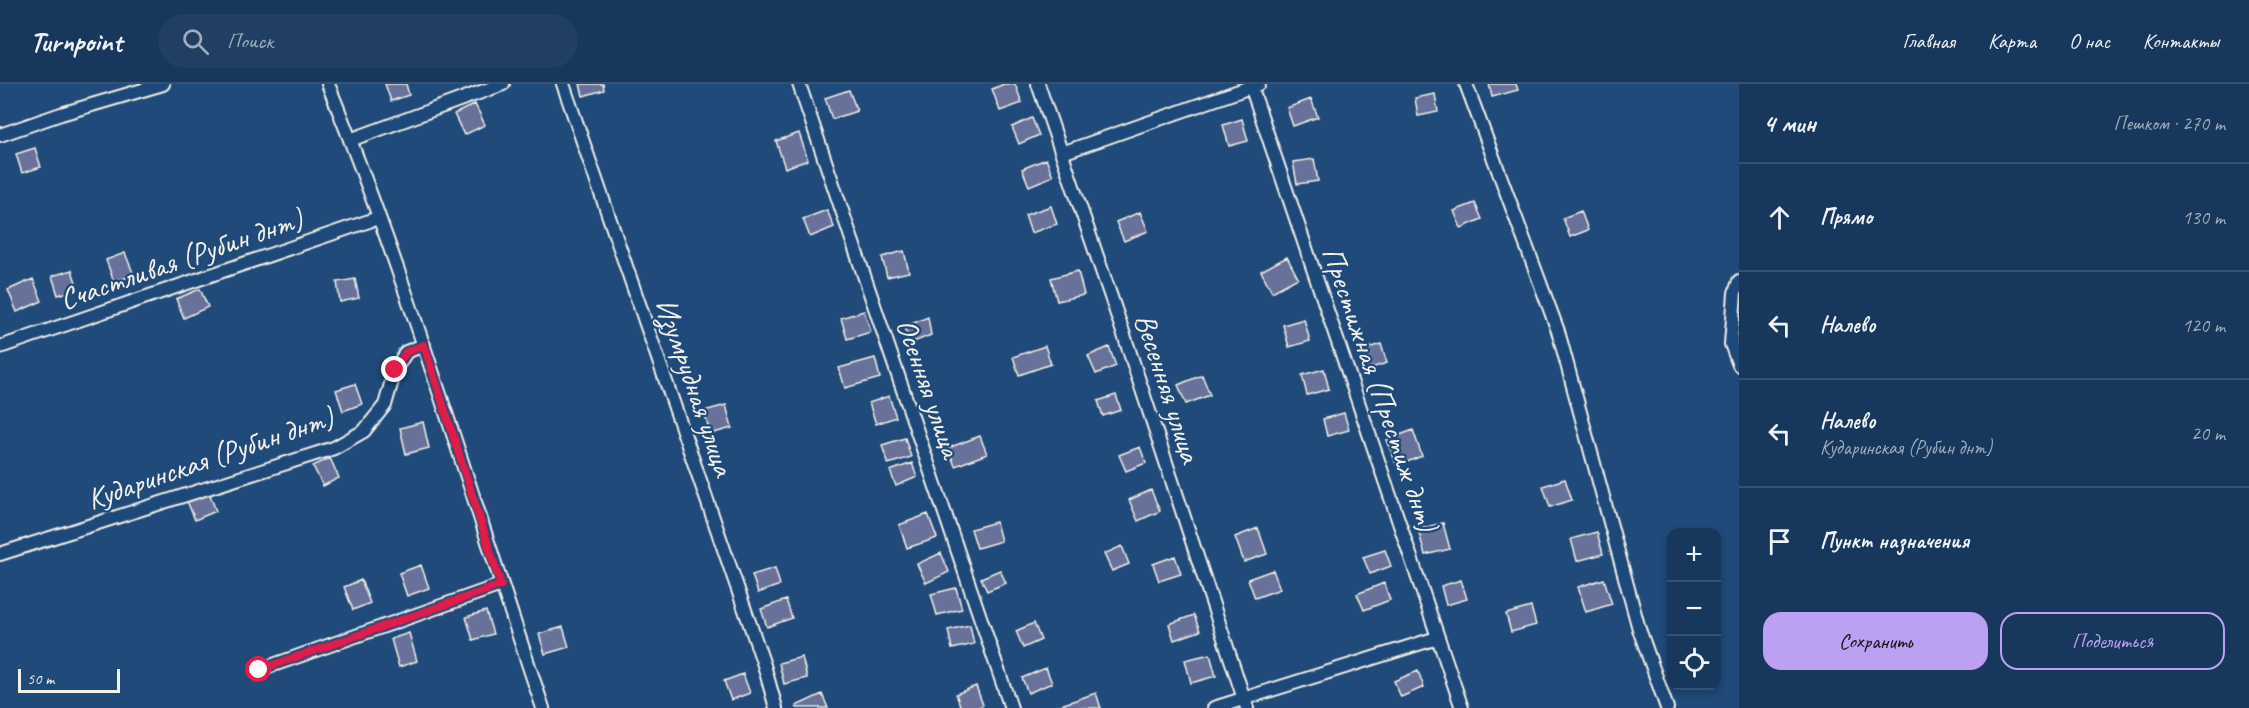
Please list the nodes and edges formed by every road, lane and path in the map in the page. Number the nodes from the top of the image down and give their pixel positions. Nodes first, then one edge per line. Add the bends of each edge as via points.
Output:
1 (163, 84) edge
2 (328, 84) edge
3 (503, 84) edge
4 (563, 84) edge
5 (799, 84) edge
6 (1038, 84) edge
7 (1466, 84) edge
8 (1255, 85) edge
9 (0, 135) edge
10 (351, 140) junction
11 (1062, 153) junction
12 (378, 218) junction
13 (1739, 281) edge
14 (424, 345) junction
15 (0, 347) edge
16 (1739, 365) edge
17 (0, 554) edge
18 (501, 585) junction
19 (1437, 638) junction
20 (259, 670) dead end
21 (1245, 703) edge
22 (543, 708) edge
23 (776, 708) edge
24 (1011, 708) edge
25 (1214, 708) edge
26 (1462, 708) edge
27 (1667, 708) edge

1 - 9 street
2 - 10 street
3 - 10 street
4 - 23 street, Изумрудная улица
5 - 24 street, Осенняя улица
6 - 11 street, Весенняя улица
7 - 27 street via 1558,331 1639,629
8 - 11 street
8 - 19 street, Престижная (Престиж днт)
10 - 12 street
11 - 21 street, Весенняя улица
12 - 14 street
12 - 15 street, Счастливая (Рубин днт)
13 - 16 street via 1731,344
14 - 17 street, Кударинская (Рубин днт) via 406,352 395,370 384,405 364,430 334,448
14 - 18 street
18 - 20 street
18 - 22 street
19 - 21 street
19 - 26 street, Престижная (Престиж днт)
21 - 25 street

